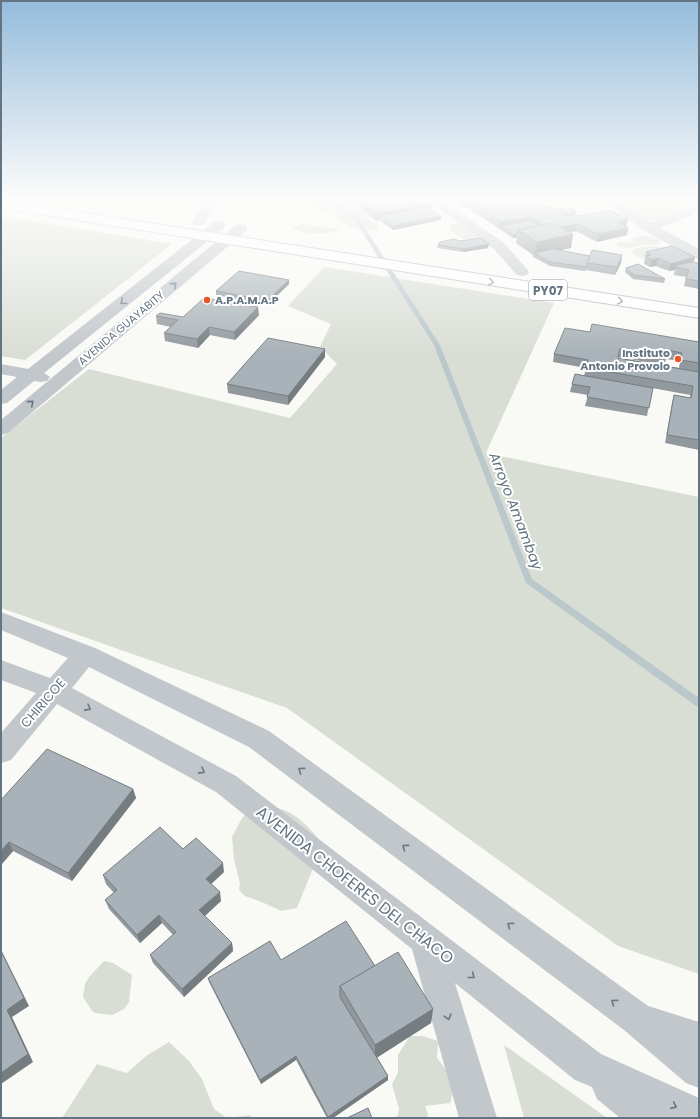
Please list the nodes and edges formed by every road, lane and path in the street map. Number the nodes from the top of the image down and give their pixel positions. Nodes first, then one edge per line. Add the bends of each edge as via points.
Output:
1 (188, 250) edge
2 (215, 250) edge
3 (297, 250) edge
4 (503, 250) edge
5 (388, 251) dead end
6 (522, 272) junction
7 (664, 294) dead end
8 (699, 313) edge
9 (1, 369) edge
10 (32, 375) junction
11 (59, 380) junction
12 (1, 400) edge
13 (1, 429) edge
14 (1, 621) edge
15 (86, 655) junction
16 (1, 670) edge
17 (54, 690) junction
18 (1, 752) edge
19 (425, 939) junction
20 (636, 1018) junction
21 (699, 1040) edge
22 (588, 1067) junction
23 (699, 1070) edge
24 (699, 1117) edge
25 (478, 1118) edge
26 (650, 1118) edge

1 -> 10 street, AVENIDA GUAYABITY
11 -> 2 street, AVENIDA GUAYABITY
3 -> 8 main road, PY07
4 - 6 street
5 - 6 main road, PY07
6 - 7 main road, PY07
9 - 10 street
10 - 11 street
10 - 12 street, AVENIDA GUAYABITY
13 -> 11 street, AVENIDA GUAYABITY
14 - 15 street
15 - 17 street, CHIRICOE
20 -> 15 street via 259,739
16 - 17 street, AVENIDA CHOFERES DEL CHACO
17 - 18 street, CHIRICOE
17 -> 19 street, AVENIDA CHOFERES DEL CHACO via 226,784
19 -> 22 street, AVENIDA CHOFERES DEL CHACO
19 -> 25 street
20 - 21 street
20 - 23 street
22 -> 24 street, AVENIDA CHOFERES DEL CHACO
22 - 26 street

